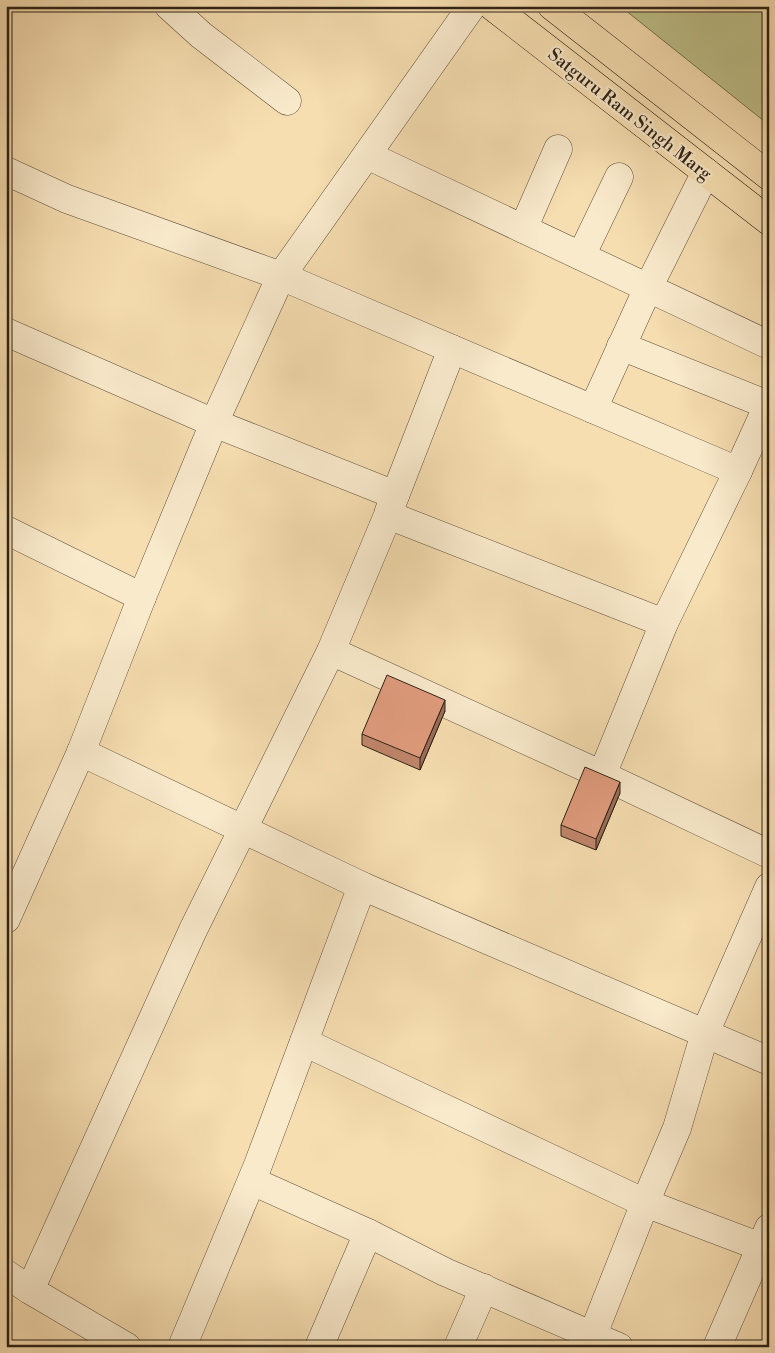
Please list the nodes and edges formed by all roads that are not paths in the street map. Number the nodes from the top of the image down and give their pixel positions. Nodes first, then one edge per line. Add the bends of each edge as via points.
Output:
1 (169, 6) edge
2 (472, 6) edge
3 (492, 6) edge
4 (565, 10) edge
5 (287, 101) dead end
6 (558, 149) dead end
7 (367, 155) junction
8 (6, 171) edge
9 (706, 172) junction
10 (769, 176) edge
11 (619, 177) dead end
12 (769, 221) edge
13 (523, 228) junction
14 (580, 256) junction
15 (281, 276) junction
16 (648, 288) junction
17 (6, 332) edge
18 (769, 345) edge
19 (621, 346) junction
20 (452, 349) junction
21 (768, 405) edge
22 (593, 409) junction
23 (214, 423) junction
24 (738, 471) junction
25 (392, 505) junction
26 (6, 530) edge
27 (142, 597) junction
28 (664, 623) junction
29 (331, 651) junction
30 (81, 752) junction
31 (602, 774) junction
32 (244, 830) junction
33 (769, 854) edge
34 (362, 886) junction
35 (769, 887) edge
36 (6, 919) edge
37 (705, 1032) junction
38 (304, 1042) junction
39 (769, 1061) edge
40 (252, 1181) junction
41 (645, 1203) junction
42 (368, 1233) junction
43 (765, 1238) edge
44 (6, 1274) edge
45 (484, 1288) junction
46 (30, 1290) junction
47 (590, 1341) edge
48 (127, 1347) edge
49 (182, 1347) edge
50 (319, 1347) edge
51 (458, 1347) edge
52 (618, 1347) edge
53 (718, 1347) edge

1 - 5 street via 201,35
2 - 7 street
3 - 9 main road, Satguru Ram Singh Marg
4 - 10 main road, Satguru Ram Singh Marg
6 - 13 street
7 - 13 street
7 - 15 street
8 - 15 street via 66,199
9 - 12 main road, Satguru Ram Singh Marg
9 - 16 street
11 - 14 street
13 - 14 street
14 - 16 street
15 - 20 street
15 - 23 street
16 - 18 street
16 - 19 street
17 - 23 street
19 - 21 street
19 - 22 street
20 - 22 street
20 - 25 street
21 - 24 street
22 - 24 street
23 - 25 street
23 - 27 street
24 - 28 street
25 - 28 street
25 - 29 street
26 - 27 street
27 - 30 street
28 - 31 street
29 - 31 street
29 - 32 street
30 - 32 street
30 - 36 street
31 - 33 street
32 - 34 street
32 - 46 street via 193,930
34 - 37 street
34 - 38 street
35 - 37 street
37 - 39 street
37 - 41 street via 677,1128
38 - 40 street
38 - 41 street
40 - 42 street
40 - 49 street
41 - 43 street
41 - 47 street
42 - 45 street
42 - 50 street
43 - 53 street
44 - 46 street
45 - 47 street
45 - 51 street
46 - 48 street
47 - 52 street

